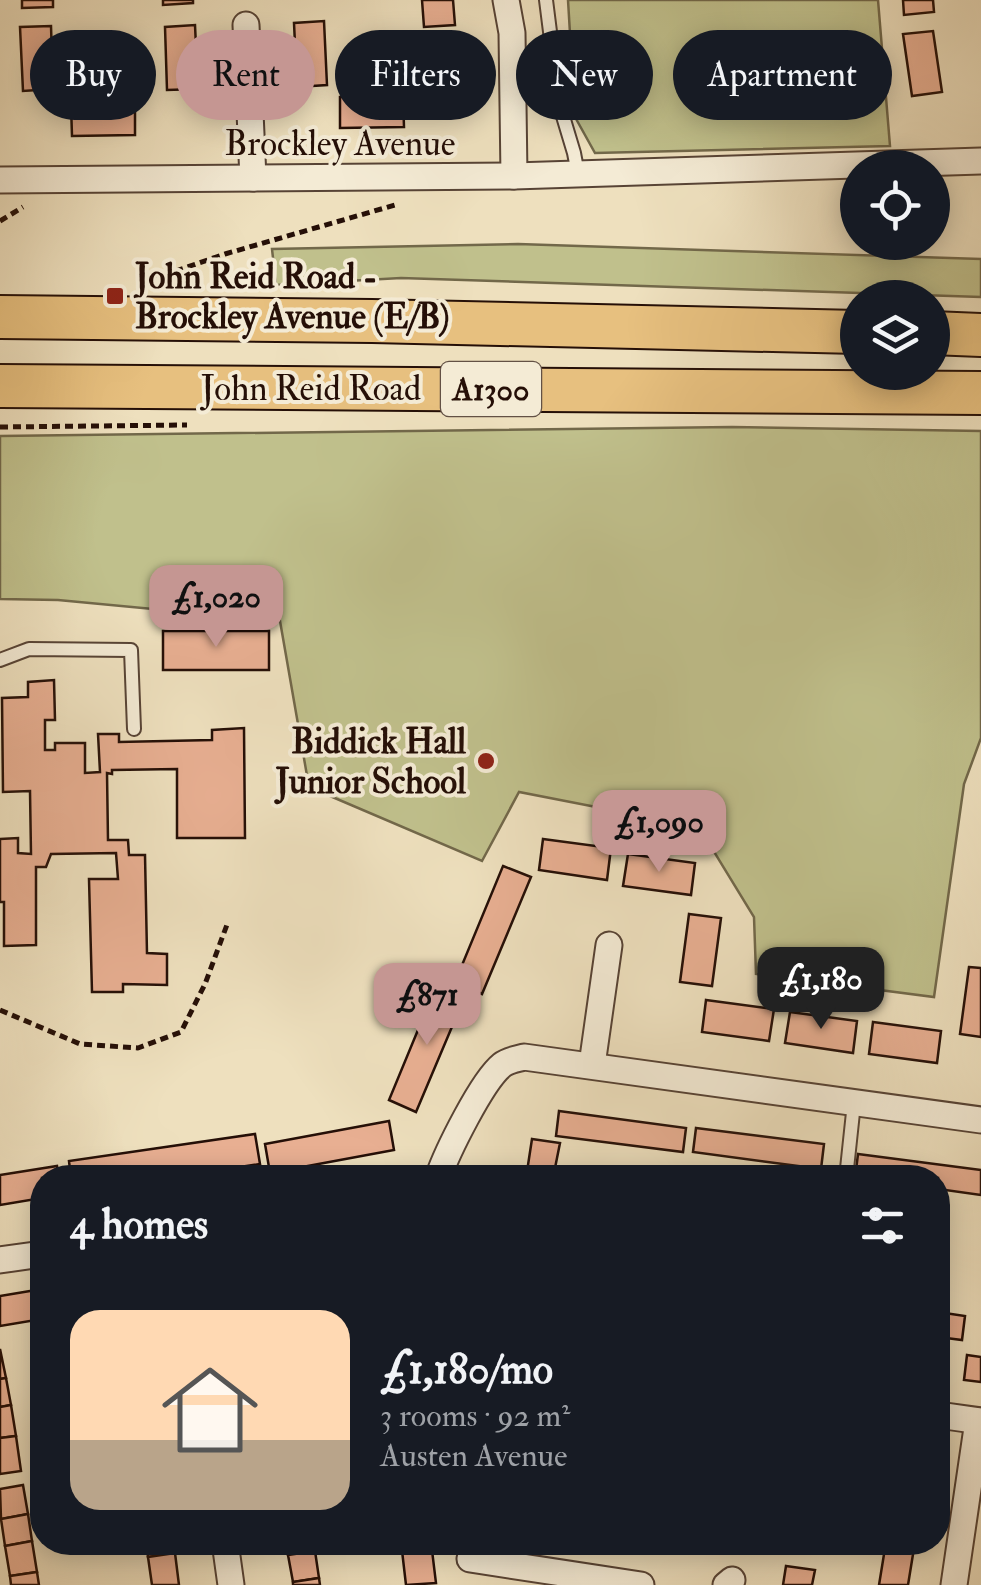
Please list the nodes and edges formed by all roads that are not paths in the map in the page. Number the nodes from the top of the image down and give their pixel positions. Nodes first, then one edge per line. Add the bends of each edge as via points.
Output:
1 (506, 0) edge
2 (546, 0) edge
3 (246, 25) dead end
4 (981, 161) edge
5 (578, 174) junction
6 (514, 176) junction
7 (253, 178) junction
8 (0, 180) edge
9 (0, 317) edge
10 (840, 332) edge
11 (950, 334) edge
12 (981, 334) edge
13 (0, 386) edge
14 (981, 393) edge
15 (0, 660) edge
16 (134, 728) dead end
17 (610, 945) dead end
18 (592, 1065) junction
19 (854, 1102) junction
20 (981, 1120) edge
21 (444, 1165) edge
22 (847, 1165) edge
23 (30, 1256) edge
24 (0, 1260) edge
25 (950, 1417) edge
26 (979, 1421) edge
27 (227, 1555) edge
28 (470, 1555) edge
29 (489, 1555) edge
30 (231, 1585) edge
31 (474, 1585) edge
32 (641, 1585) edge
33 (954, 1585) edge

1 - 6 street
2 - 5 lane via 559,103
3 - 7 street
4 - 5 street, Brockley Avenue
5 - 6 street, Brockley Avenue
6 - 7 street, Brockley Avenue
7 - 8 street, Brockley Avenue
9 - 10 highway, John Reid Road / A1300
11 - 12 highway
13 - 14 highway, John Reid Road / A1300
15 - 16 lane via 29,648 131,650
17 - 18 street
18 - 19 street
18 - 21 street via 524,1057 504,1062
19 - 20 street
19 - 22 lane
23 - 24 street
25 - 26 street
26 - 33 street
27 - 30 street
28 - 31 street
29 - 32 street

